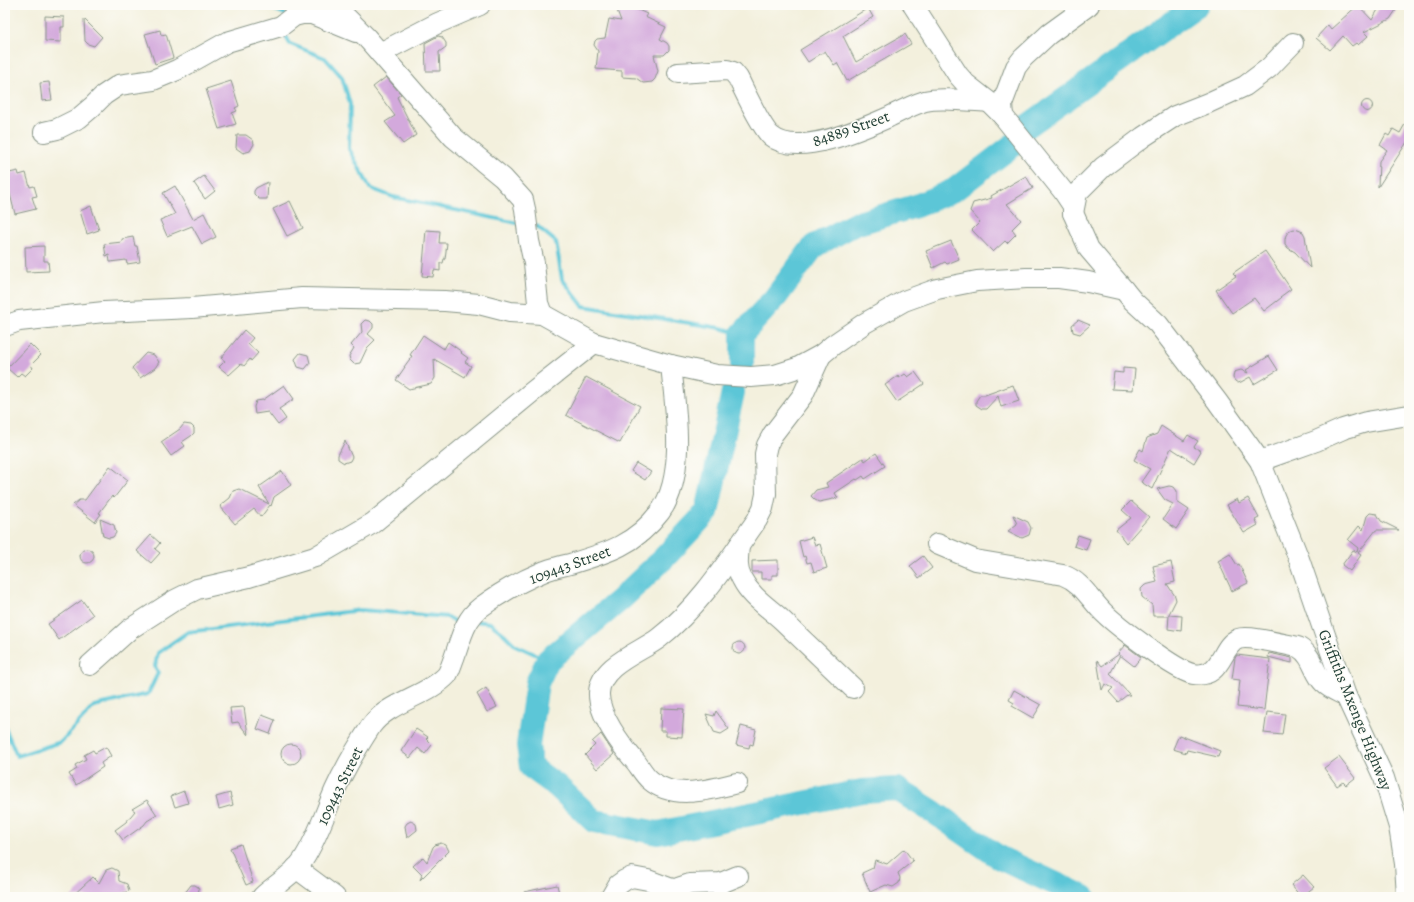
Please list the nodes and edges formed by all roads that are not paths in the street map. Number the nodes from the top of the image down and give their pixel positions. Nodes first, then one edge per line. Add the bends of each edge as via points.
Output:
1 (334, 5) edge
2 (480, 5) edge
3 (913, 5) edge
4 (1089, 5) edge
5 (366, 37) junction
6 (1293, 44) dead end
7 (380, 53) junction
8 (678, 73) dead end
9 (988, 102) junction
10 (1002, 116) junction
11 (44, 132) dead end
12 (1073, 213) junction
13 (1124, 290) junction
14 (542, 314) junction
15 (5, 326) edge
16 (594, 344) junction
17 (821, 354) junction
18 (671, 365) junction
19 (1409, 415) edge
20 (1260, 461) junction
21 (937, 544) dead end
22 (739, 546) junction
23 (90, 665) dead end
24 (853, 688) dead end
25 (1346, 696) junction
26 (737, 783) dead end
27 (296, 868) junction
28 (738, 876) dead end
29 (262, 897) edge
30 (335, 897) edge
31 (611, 897) edge
32 (1407, 897) edge

1 - 5 street
2 - 7 street
3 - 9 street, Griffiths Mxenge Highway via 958,75
4 - 10 street via 1049,34 1023,58 1016,67 1002,104
5 - 7 street
5 - 11 street via 312,14 294,16 280,26 227,42 159,78 119,86 104,95 79,118 57,129
6 - 12 street via 1269,68 1245,86 1175,116 1143,137 1103,168 1077,193
7 - 14 street via 453,137 503,178 523,200 538,303
8 - 9 street, 84889 Street via 719,70 733,72 765,129 771,136 790,145 818,142 856,131 927,101
9 - 10 street, Griffiths Mxenge Highway
10 - 12 street, Griffiths Mxenge Highway via 1063,191 1073,206
12 - 13 street, Griffiths Mxenge Highway via 1089,249
13 - 17 street via 1059,278 978,280 937,290 904,302 865,323
13 - 20 street, Griffiths Mxenge Highway via 1158,324
14 - 15 street via 510,312 479,304 445,301 302,298 192,308 97,312 19,321
14 - 16 street
16 - 18 street
16 - 23 street via 373,523 315,556 249,577 197,589 175,600 130,629
17 - 18 street via 797,368 776,375 717,374
17 - 22 street via 803,395 767,445 766,494 763,508
18 - 27 street, 109443 Street via 676,417 676,465 670,491 661,511 637,537 626,543 593,557 545,571 502,592 479,608 465,625 447,674 372,724 336,788 308,852
19 - 20 street via 1366,422 1343,429
20 - 25 street, Griffiths Mxenge Highway via 1299,559
21 - 25 street via 975,560 1072,578 1103,612 1183,671 1192,674 1209,672 1218,664 1233,642 1240,639 1255,639 1286,644 1303,650 1323,682
22 - 24 street via 739,570 753,596
22 - 26 street via 695,604 659,638 611,669 602,682 599,693 602,713 633,759 651,780 663,787 686,792
25 - 32 street, Griffiths Mxenge Highway via 1384,778 1397,820
27 - 29 street, 109443 Street
27 - 30 street
28 - 31 street via 721,883 690,884 672,889 632,877 618,885

